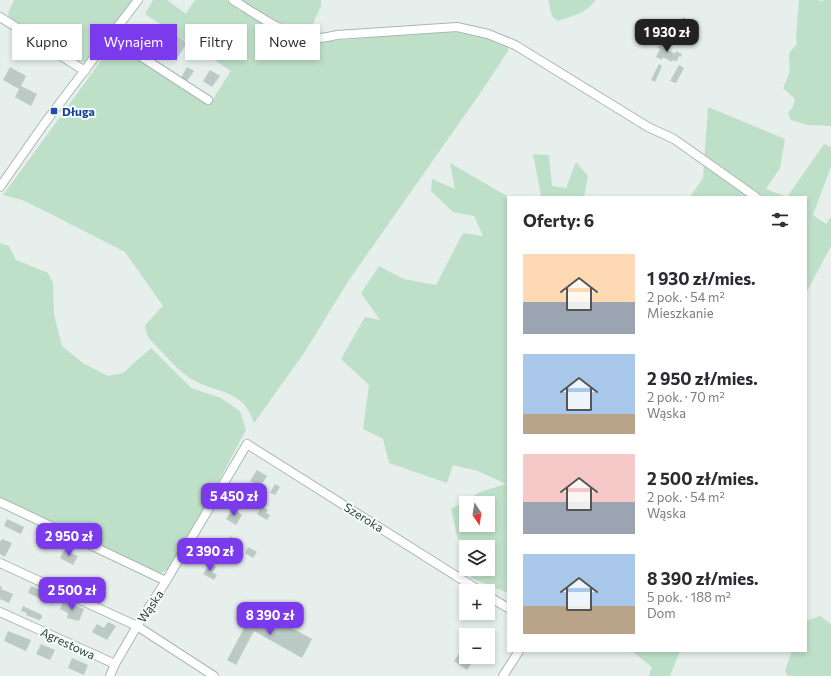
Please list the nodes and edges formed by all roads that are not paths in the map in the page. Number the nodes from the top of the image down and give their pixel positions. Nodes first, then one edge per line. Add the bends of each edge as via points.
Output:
1 (138, 0) edge
2 (233, 0) edge
3 (0, 17) edge
4 (120, 24) edge
5 (93, 60) edge
6 (146, 60) edge
7 (85, 71) junction
8 (208, 100) dead end
9 (0, 187) edge
10 (755, 196) edge
11 (246, 444) joint
12 (0, 502) edge
13 (0, 563) edge
14 (166, 581) junction
15 (469, 584) edge
16 (495, 600) edge
17 (507, 607) edge
18 (0, 612) edge
19 (137, 626) junction
20 (518, 652) edge
21 (115, 664) junction
22 (110, 676) edge
23 (214, 676) edge
24 (503, 676) edge

1 - 4 street
2 - 10 street via 289,33 311,38 337,34 457,28 488,34 516,46 648,127 674,139
3 - 7 street
5 - 7 street
6 - 8 street
7 - 9 street
11 - 14 street, Wąska
11 - 15 street, Szeroka
12 - 14 street, Wąska
13 - 19 street, Wąska
14 - 19 street, Wąska
16 - 17 street
18 - 21 street, Agrestowa
19 - 21 street
19 - 23 street
20 - 24 street
21 - 22 street

